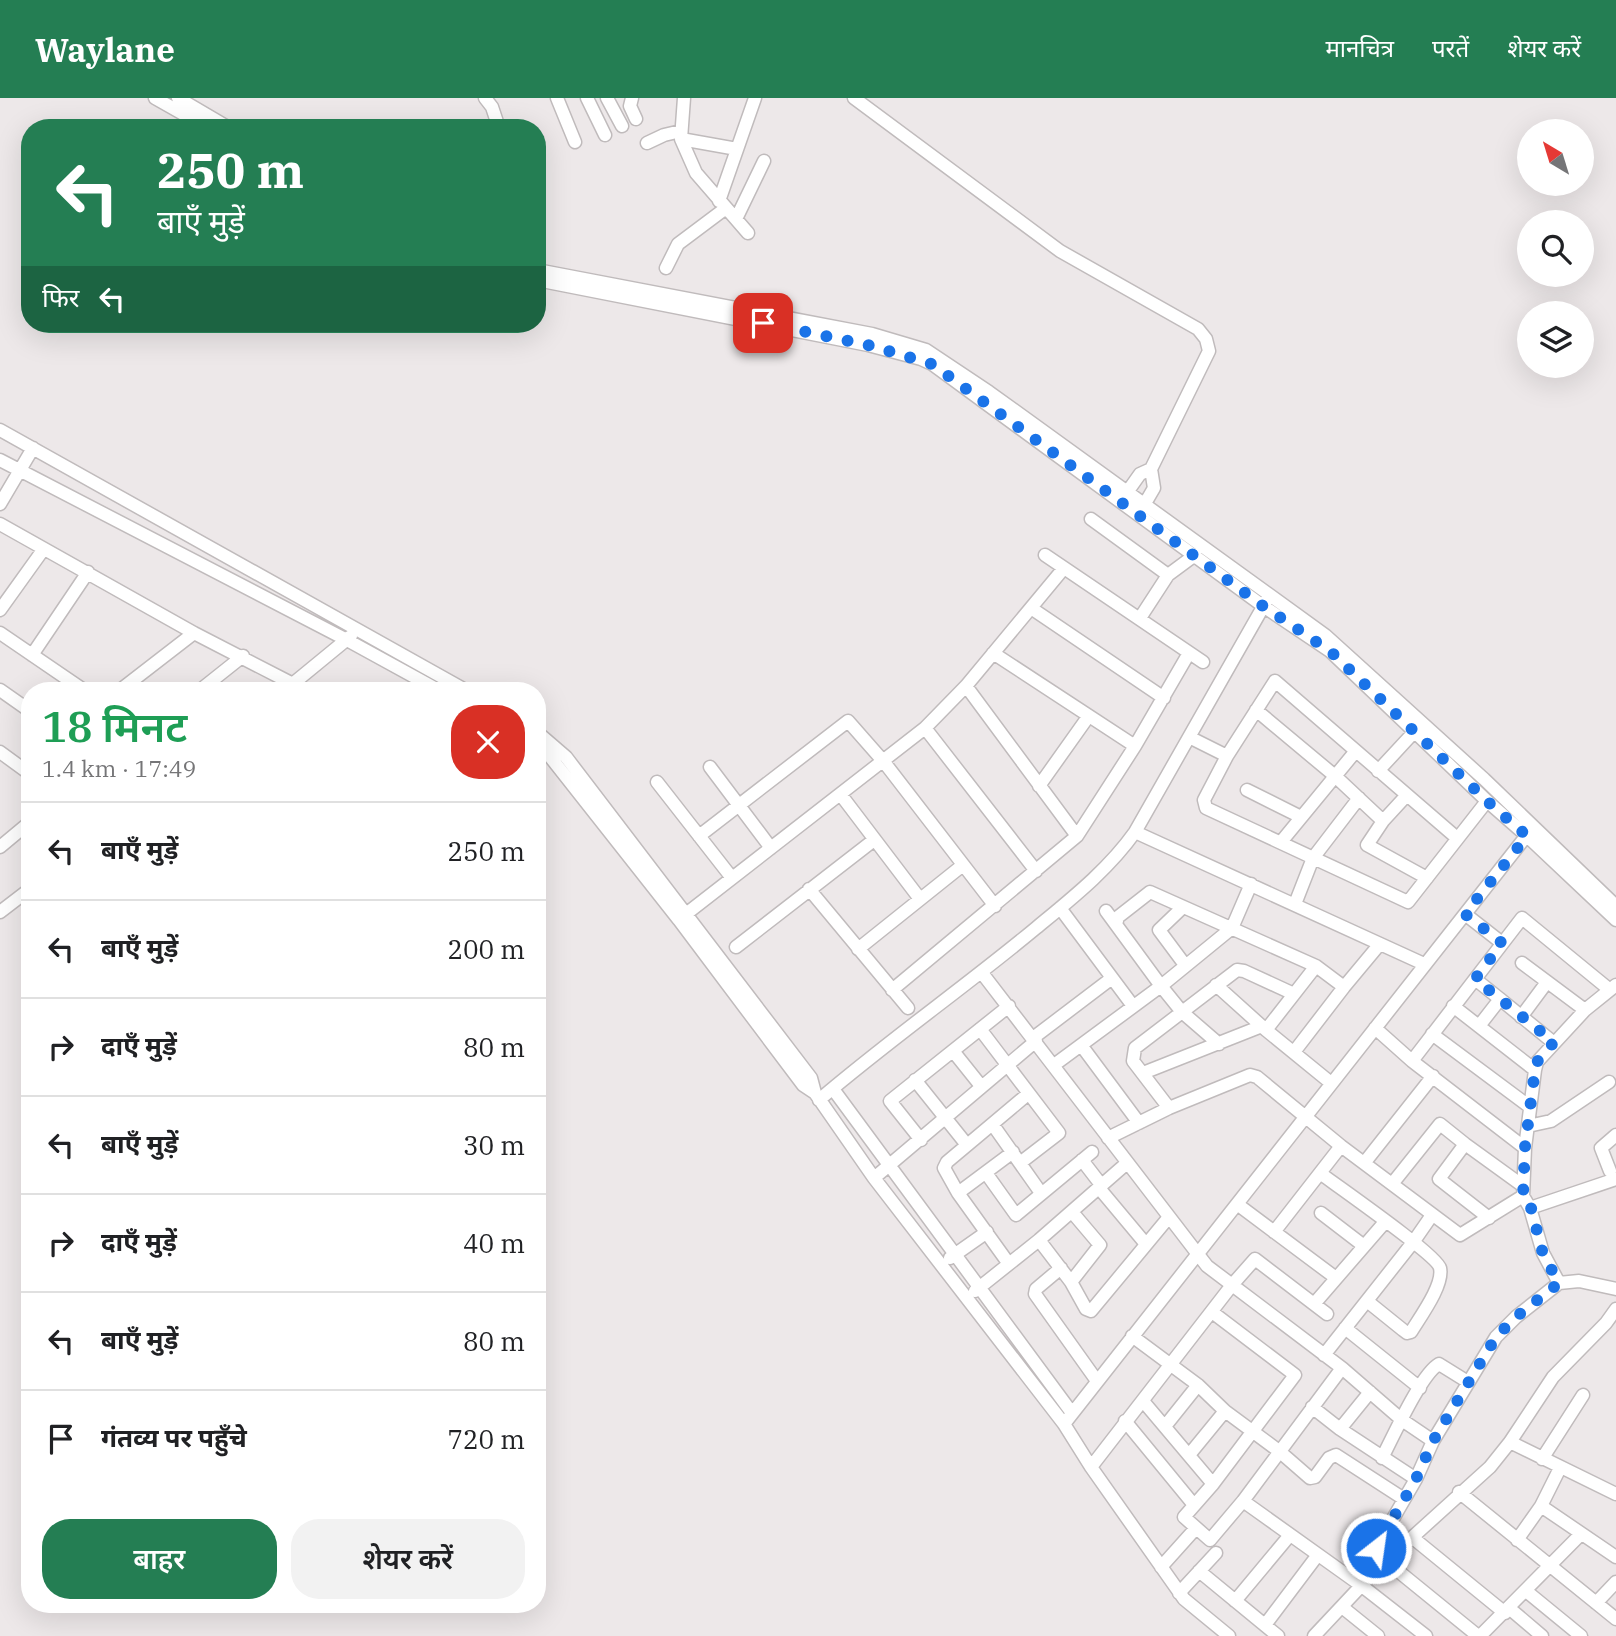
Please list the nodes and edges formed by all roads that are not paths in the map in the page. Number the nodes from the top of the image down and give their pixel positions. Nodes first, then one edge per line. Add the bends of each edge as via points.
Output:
1 (155, 98) edge
2 (485, 98) edge
3 (557, 98) edge
4 (587, 98) edge
5 (607, 98) edge
6 (632, 98) edge
7 (684, 98) edge
8 (755, 98) edge
9 (854, 98) edge
10 (179, 103) edge
11 (198, 119) edge
12 (211, 119) edge
13 (496, 119) edge
14 (636, 119) dead end
15 (622, 126) dead end
16 (605, 135) dead end
17 (681, 135) junction
18 (575, 142) dead end
19 (647, 143) dead end
20 (737, 149) junction
21 (764, 161) dead end
22 (723, 204) junction
23 (736, 219) junction
24 (748, 233) dead end
25 (666, 268) dead end
26 (546, 272) edge
27 (546, 282) edge
28 (0, 430) edge
29 (33, 448) junction
30 (0, 460) edge
31 (1151, 469) junction
32 (20, 472) junction
33 (1123, 497) junction
34 (0, 504) edge
35 (1141, 510) junction
36 (1091, 519) dead end
37 (0, 524) edge
38 (43, 550) junction
39 (1045, 555) dead end
40 (1195, 555) junction
41 (1064, 568) junction
42 (88, 572) junction
43 (1168, 575) junction
44 (1266, 601) junction
45 (1031, 608) junction
46 (0, 610) edge
47 (1140, 618) junction
48 (356, 629) junction
49 (0, 633) edge
50 (194, 633) junction
51 (347, 640) junction
52 (993, 653) junction
53 (1189, 653) junction
54 (32, 655) junction
55 (243, 656) junction
56 (1203, 662) dead end
57 (72, 682) edge
58 (131, 682) edge
59 (210, 682) edge
60 (281, 682) edge
61 (294, 682) edge
62 (424, 682) edge
63 (451, 682) edge
64 (966, 686) junction
65 (0, 690) edge
66 (1164, 698) junction
67 (21, 705) edge
68 (1256, 710) junction
69 (1088, 717) junction
70 (925, 729) junction
71 (1415, 731) junction
72 (1189, 737) junction
73 (546, 740) edge
74 (1135, 746) junction
75 (0, 752) edge
76 (1355, 752) junction
77 (546, 753) edge
78 (1227, 756) junction
79 (884, 762) junction
80 (21, 767) edge
81 (710, 767) dead end
82 (1378, 771) junction
83 (1335, 776) junction
84 (657, 782) dead end
85 (1039, 786) junction
86 (1247, 790) dead end
87 (841, 795) junction
88 (1406, 796) junction
89 (1359, 798) junction
90 (1487, 801) junction
91 (739, 805) junction
92 (1301, 817) junction
93 (1383, 821) junction
94 (21, 830) edge
95 (1531, 831) junction
96 (1135, 832) junction
97 (699, 836) junction
98 (1077, 836) junction
99 (1457, 838) junction
100 (874, 840) junction
101 (1281, 842) junction
102 (0, 847) edge
103 (771, 848) junction
104 (1313, 858) junction
105 (963, 865) junction
106 (1036, 871) junction
107 (732, 878) junction
108 (1427, 878) junction
109 (1251, 884) junction
110 (809, 889) junction
111 (21, 896) edge
112 (920, 899) junction
113 (1295, 904) junction
114 (995, 906) junction
115 (1616, 906) edge
116 (1060, 908) junction
117 (1182, 908) junction
118 (1106, 911) dead end
119 (0, 912) edge
120 (686, 914) junction
121 (1465, 914) junction
122 (1616, 920) edge
123 (1116, 924) junction
124 (1232, 928) junction
125 (1502, 943) junction
126 (1380, 945) junction
127 (736, 947) dead end
128 (858, 949) junction
129 (1522, 963) dead end
130 (1424, 964) junction
131 (1185, 965) junction
132 (1316, 966) junction
133 (982, 973) junction
134 (1112, 978) junction
135 (1475, 979) junction
136 (1548, 982) junction
137 (1216, 985) junction
138 (1161, 986) junction
139 (1343, 987) junction
140 (1613, 987) edge
141 (892, 990) junction
142 (1294, 994) junction
143 (1500, 999) junction
144 (1009, 1006) junction
145 (1133, 1006) junction
146 (1454, 1006) junction
147 (908, 1008) dead end
148 (1584, 1010) junction
149 (1182, 1012) junction
150 (1521, 1017) junction
151 (1479, 1026) junction
152 (1264, 1028) junction
153 (1375, 1028) junction
154 (981, 1029) junction
155 (1432, 1034) junction
156 (1034, 1040) junction
157 (1554, 1042) junction
158 (1219, 1044) junction
159 (1081, 1045) junction
160 (953, 1051) junction
161 (1294, 1052) junction
162 (1412, 1061) junction
163 (1008, 1063) junction
164 (1054, 1065) junction
165 (1535, 1070) junction
166 (1143, 1073) junction
167 (1433, 1076) junction
168 (915, 1080) junction
169 (1609, 1082) dead end
170 (1331, 1083) junction
171 (981, 1087) junction
172 (833, 1089) junction
173 (1028, 1094) junction
174 (817, 1097) junction
175 (1530, 1107) junction
176 (1169, 1108) junction
177 (1305, 1116) junction
178 (946, 1118) junction
179 (1139, 1123) junction
180 (993, 1125) junction
181 (1528, 1126) junction
182 (1616, 1135) edge
183 (1108, 1138) junction
184 (921, 1140) junction
185 (1465, 1144) junction
186 (967, 1145) junction
187 (1341, 1146) junction
188 (1525, 1147) junction
189 (1016, 1158) junction
190 (1365, 1162) junction
191 (1127, 1163) junction
192 (889, 1166) junction
193 (986, 1173) junction
194 (1320, 1173) junction
195 (1613, 1175) edge
196 (874, 1178) junction
197 (1392, 1184) junction
198 (1101, 1187) junction
199 (1523, 1191) junction
200 (958, 1194) junction
201 (1041, 1194) junction
202 (1237, 1204) junction
203 (1531, 1208) junction
204 (1072, 1212) junction
205 (1321, 1213) dead end
206 (1432, 1215) junction
207 (1169, 1217) junction
208 (1489, 1218) junction
209 (1385, 1222) junction
210 (987, 1232) junction
211 (1274, 1232) junction
212 (1039, 1240) junction
213 (1414, 1241) junction
214 (1145, 1243) junction
215 (1364, 1246) junction
216 (956, 1254) junction
217 (1197, 1254) junction
218 (1009, 1264) junction
219 (942, 1265) junction
220 (1061, 1268) junction
221 (1336, 1278) junction
222 (1070, 1282) junction
223 (1559, 1283) junction
224 (1232, 1284) junction
225 (979, 1287) junction
226 (1616, 1289) edge
227 (966, 1297) junction
228 (1367, 1301) junction
229 (1314, 1304) junction
230 (1616, 1309) edge
231 (1212, 1312) junction
232 (1328, 1314) dead end
233 (1345, 1328) junction
234 (1132, 1336) junction
235 (1324, 1355) junction
236 (1170, 1364) junction
237 (1342, 1368) junction
238 (1097, 1381) junction
239 (1468, 1382) junction
240 (1198, 1385) junction
241 (1420, 1388) junction
242 (1370, 1392) junction
243 (1583, 1395) dead end
244 (1143, 1401) junction
245 (1312, 1407) junction
246 (1225, 1410) junction
247 (1072, 1413) junction
248 (1402, 1420) junction
249 (1125, 1421) junction
250 (1063, 1424) junction
251 (1166, 1425) junction
252 (1340, 1429) junction
253 (1252, 1432) junction
254 (1433, 1441) junction
255 (1510, 1442) junction
256 (1279, 1451) junction
257 (1189, 1455) junction
258 (1382, 1458) junction
259 (1542, 1459) junction
260 (1091, 1466) junction
261 (1560, 1468) junction
262 (1416, 1479) junction
263 (1213, 1484) junction
264 (1460, 1492) junction
265 (1616, 1494) edge
266 (1404, 1499) junction
267 (1243, 1501) junction
268 (1194, 1505) junction
269 (1541, 1506) junction
270 (1196, 1528) junction
271 (1581, 1534) junction
272 (1290, 1535) junction
273 (1413, 1538) junction
274 (1517, 1539) junction
275 (1216, 1553) dead end
276 (1317, 1556) junction
277 (1616, 1557) edge
278 (1387, 1562) junction
279 (1550, 1566) junction
280 (1161, 1567) junction
281 (1199, 1571) junction
282 (1375, 1572) junction
283 (1616, 1582) edge
284 (1362, 1586) junction
285 (1526, 1591) junction
286 (1179, 1593) junction
287 (1235, 1601) junction
288 (1596, 1603) junction
289 (1342, 1606) junction
290 (1507, 1611) junction
291 (1616, 1619) edge
292 (1265, 1625) junction
293 (1322, 1633) edge
294 (1229, 1636) edge
295 (1278, 1636) edge
296 (1378, 1636) edge
297 (1426, 1636) edge
298 (1479, 1636) edge
299 (1542, 1636) edge
300 (1581, 1636) edge

1 - 10 street
2 - 13 street
3 - 18 street
4 - 16 street
5 - 15 street
6 - 14 street
7 - 17 street
8 - 20 street
9 - 31 street via 1060,251 1198,330 1206,339 1209,351
10 - 11 street
10 - 12 street
17 - 19 street via 664,135
17 - 20 street
17 - 22 street via 698,177
20 - 22 street
21 - 23 street
22 - 23 street
22 - 25 street via 678,244
23 - 24 street
26 - 33 street via 872,334 926,350 989,392
27 - 33 street via 921,359
28 - 29 street
29 - 32 street
29 - 48 street
30 - 32 street
31 - 33 street via 1140,474
31 - 35 street via 1154,488
32 - 34 street
32 - 51 street
33 - 35 street
35 - 40 street
35 - 44 street
36 - 43 street
37 - 38 street
38 - 42 street
38 - 46 street
39 - 41 street
40 - 43 street
40 - 44 street
41 - 45 street
41 - 47 street
42 - 50 street
42 - 54 street
43 - 47 street
44 - 71 street via 1330,651
44 - 72 street
44 - 95 street via 1329,638
45 - 52 street
45 - 66 street
47 - 53 street
48 - 51 street
48 - 63 street
49 - 54 street
50 - 55 street
50 - 58 street
51 - 61 street
51 - 62 street
52 - 64 street
52 - 69 street
53 - 56 street
53 - 66 street
54 - 57 street
55 - 59 street
55 - 60 street
64 - 70 street
64 - 85 street
65 - 67 street
66 - 74 street
68 - 76 street via 1275,681
68 - 78 street
68 - 83 street
69 - 74 street
69 - 85 street
70 - 79 street
70 - 106 street
71 - 82 street
71 - 90 street
72 - 78 street
72 - 96 street
73 - 120 street via 566,757
74 - 98 street
75 - 80 street
76 - 82 street
76 - 83 street
77 - 174 street via 803,1085
78 - 101 street via 1204,800 1206,808
79 - 87 street
79 - 91 street via 848,721
79 - 105 street
81 - 91 street
82 - 88 street
83 - 89 street
83 - 92 street
84 - 97 street
85 - 98 street
86 - 92 street
87 - 100 street
87 - 103 street
88 - 93 street
88 - 99 street
89 - 93 street
89 - 104 street
90 - 95 street
90 - 99 street
91 - 97 street
91 - 103 street
92 - 101 street
93 - 108 street via 1367,845
94 - 102 street
95 - 115 street
95 - 121 street
95 - 122 street
96 - 109 street
96 - 116 street via 1106,867
97 - 107 street
98 - 106 street
99 - 108 street
100 - 110 street
100 - 112 street
101 - 104 street
103 - 107 street
104 - 108 street via 1408,902
104 - 113 street
105 - 112 street
105 - 114 street
106 - 114 street
107 - 120 street
109 - 113 street
109 - 124 street
110 - 127 street
110 - 128 street
111 - 119 street
112 - 128 street
113 - 126 street
114 - 141 street
116 - 133 street
116 - 134 street
117 - 123 street via 1150,892 1118,917
117 - 124 street
117 - 131 street via 1159,930
118 - 123 street
120 - 174 street via 811,1078
121 - 125 street
121 - 130 street
123 - 138 street
124 - 131 street
124 - 132 street
125 - 135 street
125 - 140 street via 1522,918
126 - 130 street
126 - 139 street
128 - 141 street
129 - 136 street
130 - 153 street
131 - 138 street
132 - 139 street
132 - 142 street
133 - 144 street
133 - 172 street
134 - 145 street
134 - 156 street
135 - 143 street
135 - 146 street
136 - 148 street
136 - 150 street
137 - 142 street via 1240,970
137 - 149 street
137 - 152 street
138 - 145 street
138 - 149 street
139 - 161 street
140 - 148 street
141 - 147 street
142 - 152 street
143 - 150 street
143 - 151 street
144 - 154 street
144 - 156 street
145 - 159 street
146 - 151 street
146 - 155 street
148 - 157 street
149 - 158 street
149 - 166 street via 1135,1048 1133,1061
150 - 157 street
151 - 165 street
152 - 158 street
152 - 161 street
153 - 162 street
153 - 170 street
154 - 160 street
154 - 163 street
155 - 162 street
155 - 175 street
156 - 163 street
156 - 164 street
157 - 165 street
158 - 166 street
159 - 164 street
159 - 179 street
160 - 168 street
160 - 171 street
161 - 170 street
162 - 167 street
163 - 171 street
163 - 173 street
164 - 183 street
165 - 175 street
166 - 176 street
167 - 188 street
167 - 190 street
168 - 178 street
168 - 184 street via 890,1101
169 - 181 street via 1551,1121
170 - 177 street
171 - 178 street
172 - 174 street
172 - 192 street
173 - 180 street
173 - 189 street via 1059,1133
174 - 196 street
175 - 181 street
176 - 177 street via 1250,1075
176 - 179 street
177 - 187 street
177 - 202 street
178 - 184 street
178 - 186 street
179 - 183 street
180 - 186 street
180 - 189 street
181 - 188 street
182 - 195 street via 1601,1148
183 - 191 street
184 - 192 street
185 - 197 street via 1440,1124
185 - 199 street
185 - 208 street via 1439,1179
186 - 200 street via 944,1168
187 - 190 street
187 - 194 street
188 - 199 street
189 - 193 street
189 - 201 street
190 - 197 street
191 - 198 street
191 - 207 street
192 - 196 street
192 - 216 street
193 - 200 street
193 - 201 street via 1016,1214
194 - 209 street
194 - 211 street
195 - 203 street
196 - 219 street
197 - 206 street
198 - 201 street via 1087,1156
198 - 204 street
198 - 214 street
199 - 203 street
199 - 208 street
200 - 210 street
202 - 211 street
202 - 217 street
203 - 223 street via 1543,1254
204 - 212 street
204 - 222 street via 1100,1245
205 - 215 street
206 - 208 street via 1460,1235
206 - 213 street
207 - 214 street
207 - 217 street
209 - 213 street
209 - 215 street
210 - 216 street
210 - 218 street
211 - 221 street
212 - 218 street
212 - 220 street
213 - 228 street
213 - 228 street via 1440,1269 1428,1304 1411,1332
214 - 222 street via 1091,1311
215 - 221 street
216 - 219 street
216 - 225 street
217 - 224 street
217 - 234 street
218 - 225 street
219 - 227 street
220 - 222 street
220 - 238 street via 1035,1294
221 - 229 street
223 - 226 street via 1579,1281
223 - 239 street via 1496,1337
224 - 229 street via 1255,1259
224 - 231 street
224 - 235 street
225 - 227 street
225 - 247 street
227 - 250 street
228 - 233 street
229 - 232 street
230 - 255 street via 1553,1377
231 - 236 street
231 - 253 street via 1295,1375
233 - 235 street
233 - 241 street
234 - 236 street
234 - 238 street
235 - 237 street
236 - 240 street
236 - 244 street
237 - 242 street
237 - 245 street
238 - 247 street
239 - 241 street via 1439,1364
239 - 254 street
240 - 246 street
240 - 251 street
241 - 248 street
242 - 248 street
242 - 252 street
243 - 259 street
244 - 249 street
244 - 251 street
245 - 252 street
245 - 256 street
246 - 253 street
246 - 257 street
247 - 250 street
248 - 254 street
248 - 258 street
249 - 260 street
249 - 268 street
250 - 260 street
251 - 257 street
252 - 258 street
253 - 256 street
253 - 263 street
254 - 262 street
255 - 259 street
255 - 264 street via 1490,1467
256 - 266 street via 1312,1479 1336,1455
256 - 267 street
257 - 263 street
258 - 262 street
259 - 261 street
260 - 280 street
261 - 265 street
261 - 269 street
262 - 266 street
263 - 268 street
264 - 273 street
264 - 274 street
266 - 282 street via 1376,1548
267 - 270 street via 1209,1541
267 - 272 street
268 - 270 street via 1184,1517
269 - 271 street
269 - 274 street
270 - 280 street
271 - 277 street
271 - 279 street
272 - 276 street
272 - 287 street
273 - 278 street
273 - 290 street
274 - 279 street
275 - 281 street
276 - 284 street
276 - 292 street
278 - 282 street
278 - 298 street
279 - 285 street
279 - 288 street
280 - 286 street
281 - 286 street
281 - 287 street
282 - 284 street
283 - 288 street
284 - 289 street
284 - 297 street
285 - 290 street
285 - 300 street
286 - 294 street
287 - 292 street
288 - 291 street
289 - 293 street
289 - 296 street
290 - 298 street
290 - 299 street
292 - 295 street

